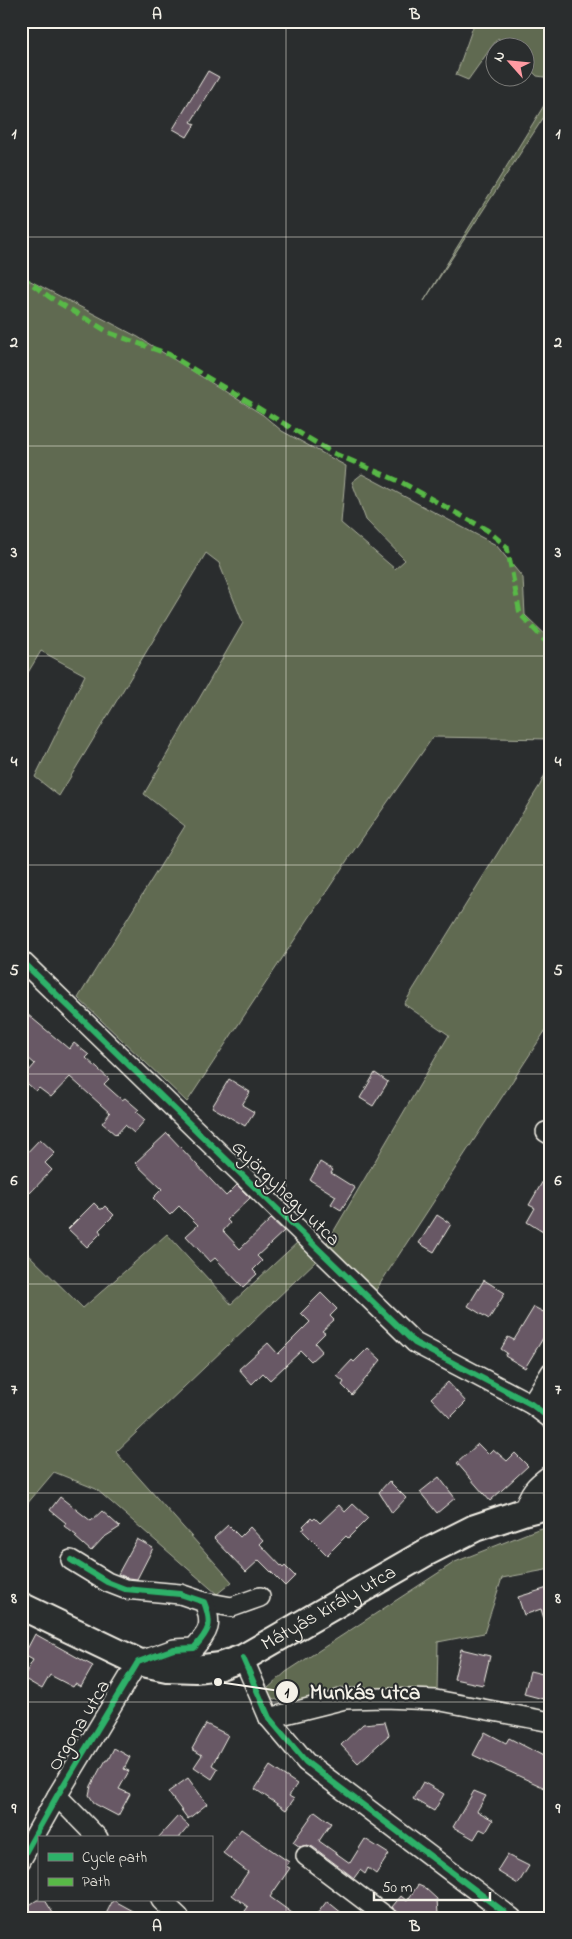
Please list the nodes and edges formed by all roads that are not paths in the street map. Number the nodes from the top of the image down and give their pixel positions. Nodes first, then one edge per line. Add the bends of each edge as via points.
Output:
1 (21, 960) edge
2 (551, 1372) edge
3 (531, 1404) junction
4 (551, 1419) edge
5 (551, 1474) edge
6 (551, 1505) edge
7 (523, 1512) junction
8 (72, 1560) dead end
9 (260, 1597) dead end
10 (204, 1602) junction
11 (21, 1606) edge
12 (243, 1658) junction
13 (138, 1662) junction
14 (269, 1718) junction
15 (551, 1722) edge
16 (57, 1796) junction
17 (96, 1836) edge
18 (306, 1856) dead end
19 (21, 1860) edge
20 (163, 1902) edge
21 (505, 1916) edge
22 (178, 1917) edge
23 (388, 1918) edge

1 - 3 street, Györgyhegy utca via 415,1342
2 - 3 street
3 - 4 street, Györgyhegy utca
5 - 7 street via 535,1485
6 - 7 main road, Mátyás király utca
7 - 12 main road, Mátyás király utca via 475,1528 427,1552
8 - 10 street via 125,1589 180,1594
9 - 10 street via 232,1607
10 - 13 street via 208,1614 207,1632 194,1648 174,1649
11 - 13 main road, Mátyás király utca
12 - 13 main road, Mátyás király utca via 220,1666 195,1669
12 - 14 street
13 - 16 street, Orgona utca
14 - 15 street via 345,1699 384,1698 436,1700
14 - 21 street via 306,1762
16 - 17 street, Orgona utca
16 - 19 street, Orgona utca
18 - 23 street
20 - 22 street

